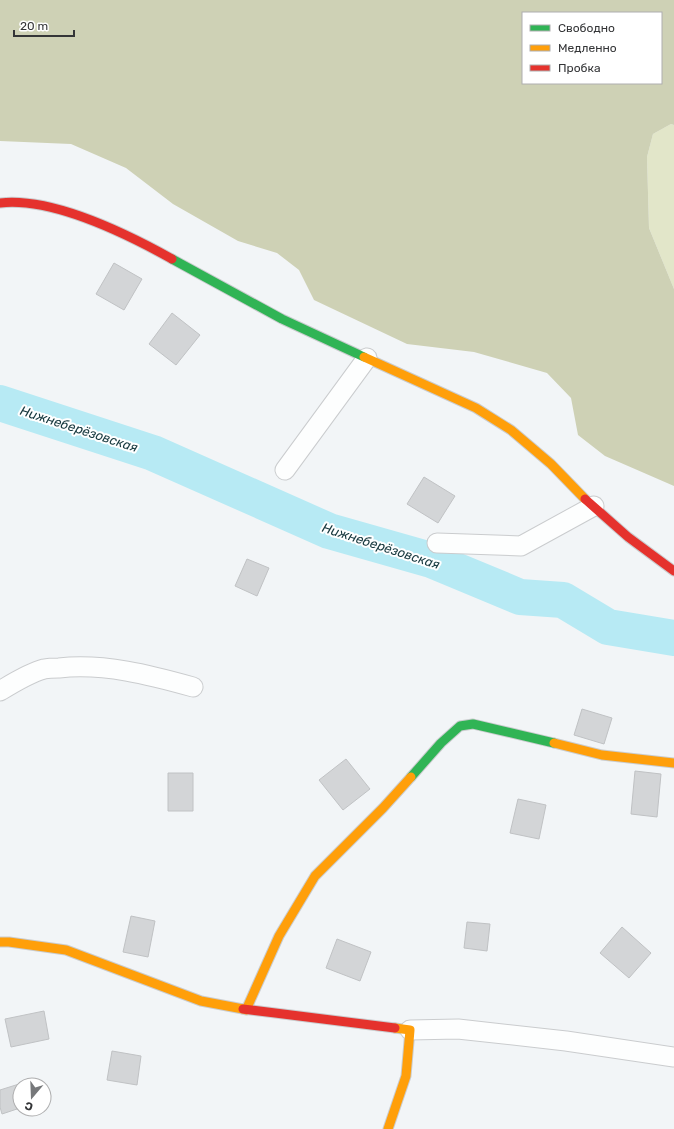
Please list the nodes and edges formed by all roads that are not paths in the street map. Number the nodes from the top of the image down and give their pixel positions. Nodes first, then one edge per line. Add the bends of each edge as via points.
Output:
1 (0, 203) edge
2 (366, 358) junction
3 (285, 470) dead end
4 (594, 506) junction
5 (437, 544) dead end
6 (674, 571) edge
7 (193, 687) dead end
8 (0, 691) edge
9 (674, 763) edge
10 (0, 942) edge
11 (246, 1010) junction
12 (410, 1030) junction
13 (674, 1056) edge
14 (388, 1129) edge

1 - 2 street via 49,207 147,245 282,319
2 - 3 street
2 - 4 street via 476,408 511,430
4 - 5 street via 521,546
4 - 6 street via 628,537
7 - 8 street via 110,669 72,667 44,669
9 - 11 street via 602,755 473,724 460,726 315,876 279,936
10 - 11 street via 66,950 200,1001
11 - 12 street
12 - 13 street via 458,1029
12 - 14 street via 406,1076

